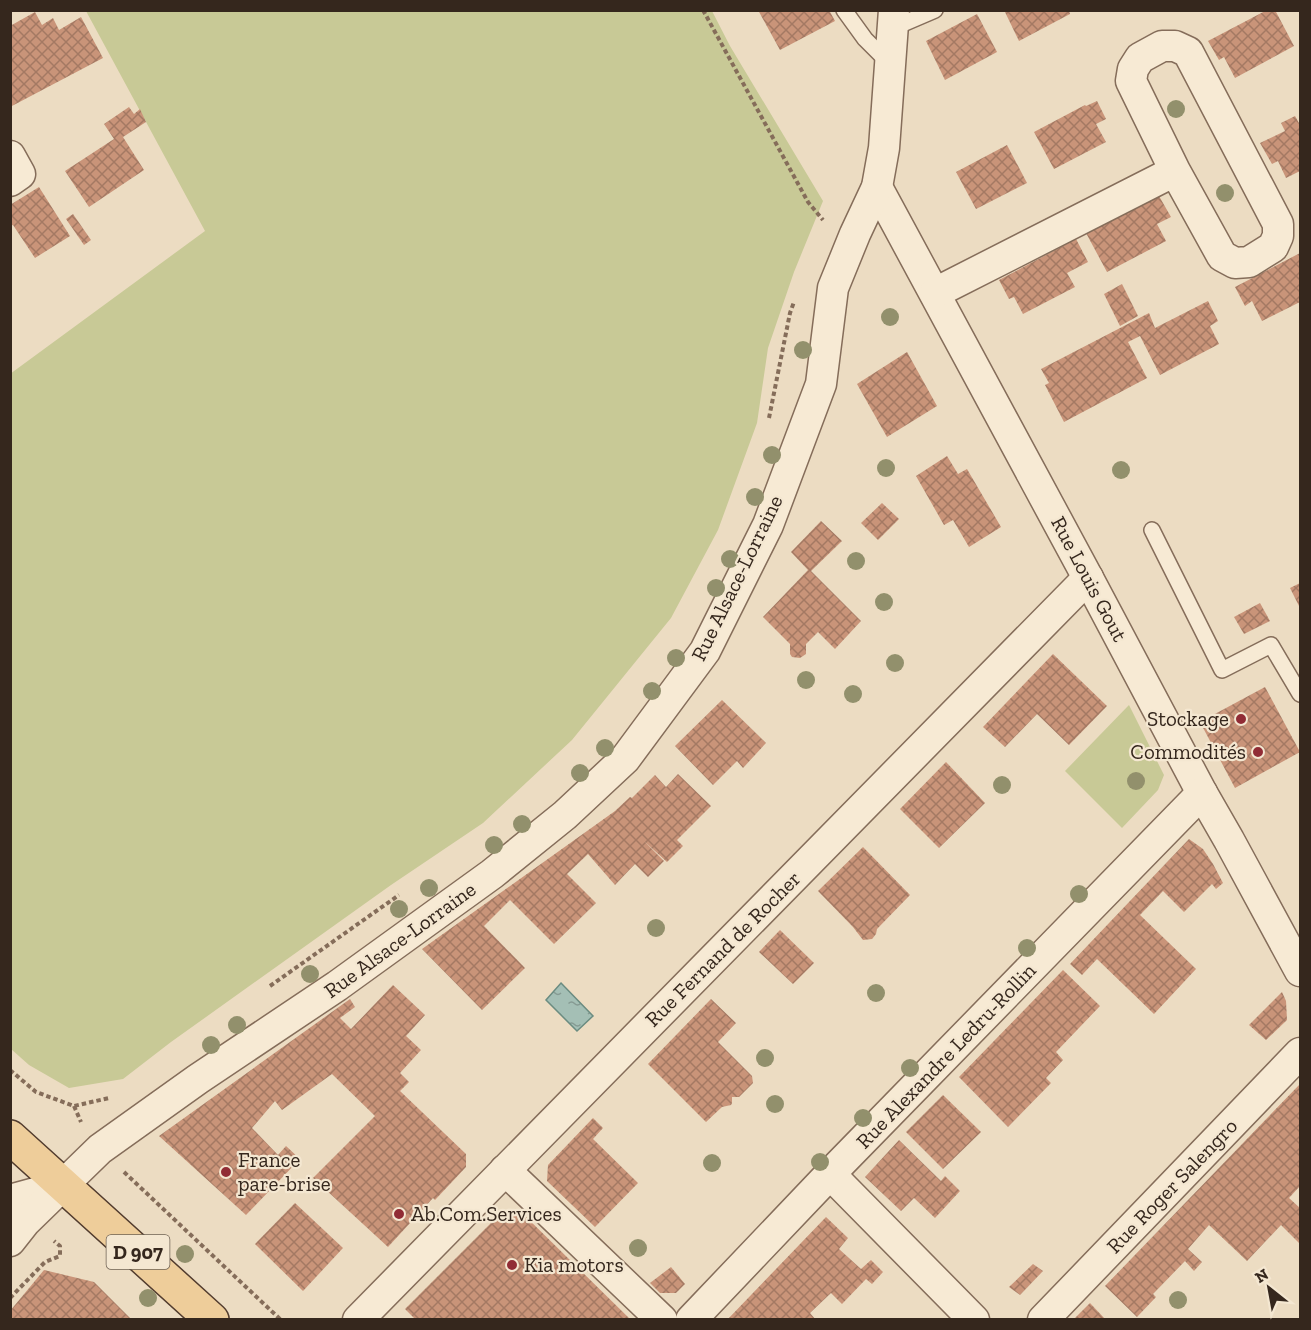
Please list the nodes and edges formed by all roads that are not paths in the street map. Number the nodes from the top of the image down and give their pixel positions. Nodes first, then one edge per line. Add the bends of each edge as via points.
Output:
1 (844, 10) edge
2 (935, 10) edge
3 (894, 19) edge
4 (890, 64) junction
5 (10, 156) edge
6 (1175, 171) junction
7 (10, 181) edge
8 (877, 187) junction
9 (935, 292) junction
10 (1152, 530) dead end
11 (1088, 578) junction
12 (1300, 694) edge
13 (1202, 793) junction
14 (1300, 971) edge
15 (1300, 1053) edge
16 (10, 1137) edge
17 (505, 1170) junction
18 (830, 1174) junction
19 (64, 1185) junction
20 (10, 1200) edge
21 (10, 1241) edge
22 (212, 1320) edge
23 (358, 1320) edge
24 (662, 1320) edge
25 (691, 1320) edge
26 (974, 1320) edge
27 (1043, 1320) edge

1 - 4 lane
2 - 3 lane
3 - 4 street, Rue Alsace-Lorraine
4 - 8 street, Rue Alsace-Lorraine
5 - 7 street via 20,174
6 - 6 street via 1222,256 1235,263 1250,262 1273,247 1278,224 1188,52 1162,46 1140,58 1131,81
6 - 9 street
8 - 9 street, Rue Louis Gout
8 - 19 street, Rue Alsace-Lorraine via 833,288 821,384 768,525 705,651 625,759 565,815 492,874 100,1149
9 - 11 street, Rue Louis Gout
10 - 12 lane via 1222,670 1271,645
11 - 13 street, Rue Louis Gout
11 - 17 street, Rue Fernand de Rocher
13 - 14 street, Rue Louis Gout
13 - 18 street, Rue Alexandre Ledru-Rollin
15 - 27 street, Rue Roger Salengro
16 - 19 main road, D 907
17 - 23 street, Rue Fernand de Rocher
17 - 24 street
18 - 25 street, Rue Alexandre Ledru-Rollin
18 - 26 street
19 - 20 street
19 - 21 street, Rue Alsace-Lorraine
19 - 22 main road, D 907

